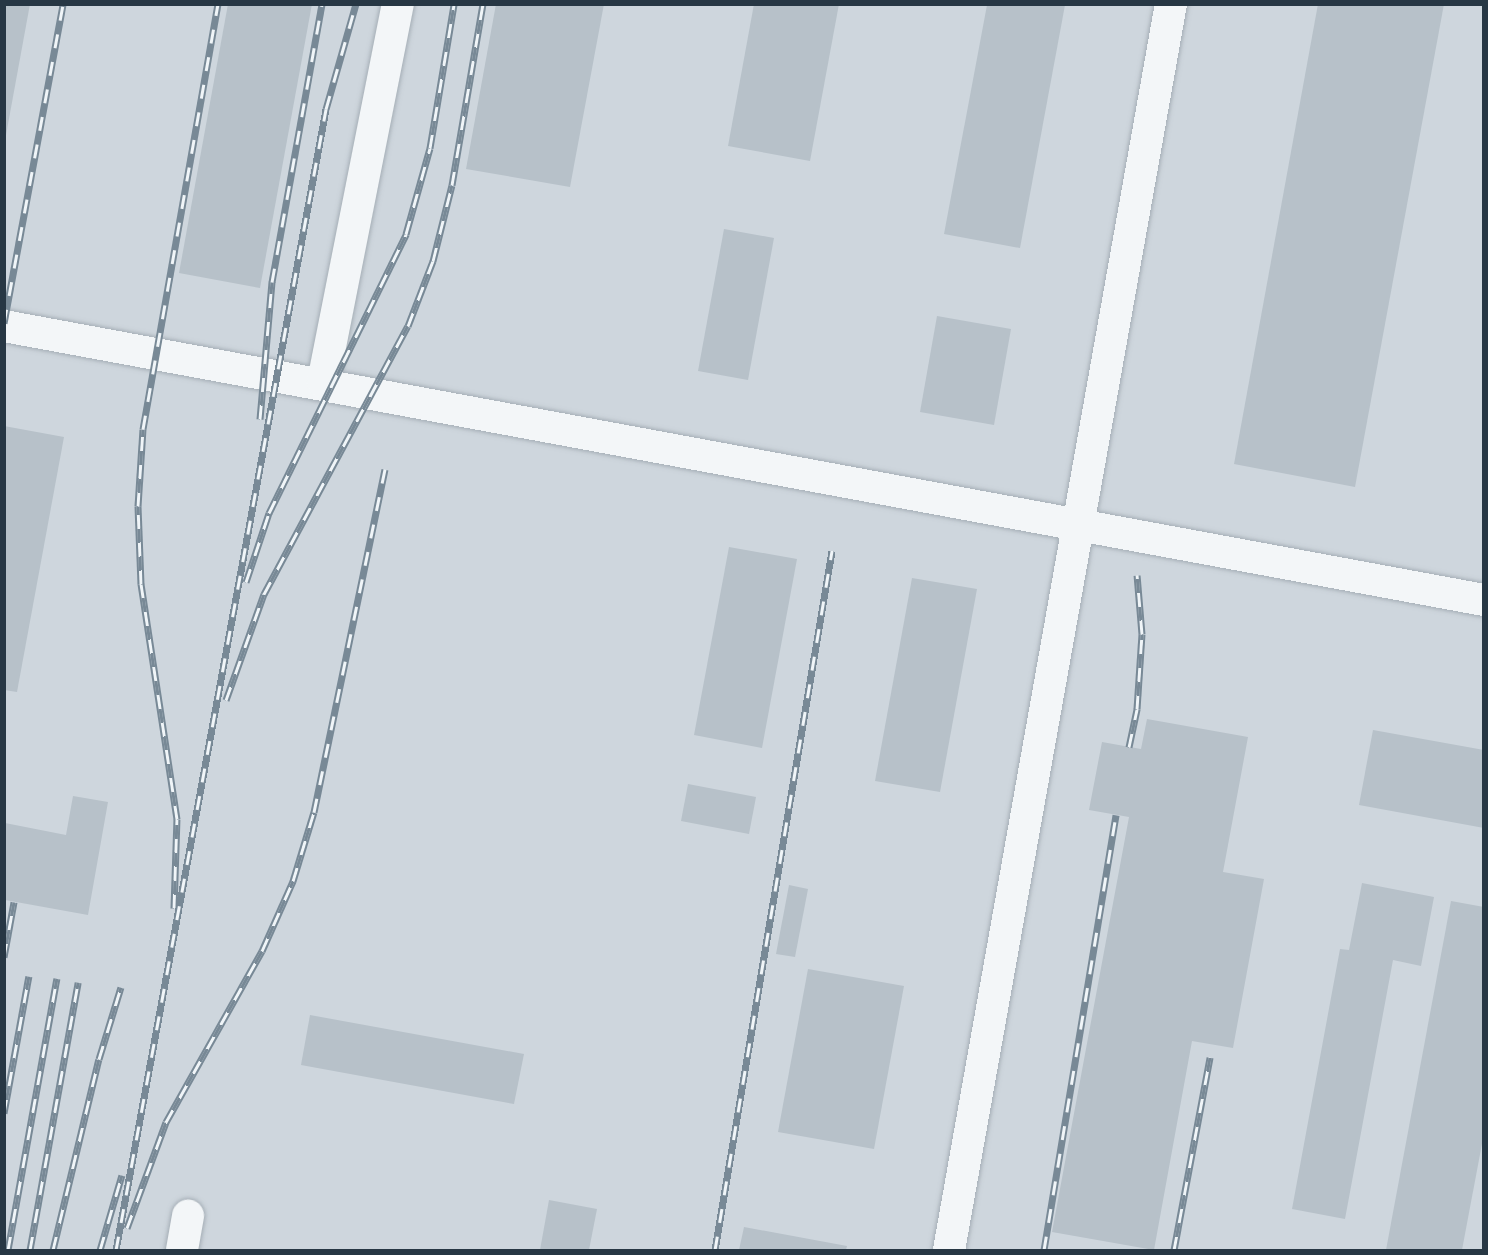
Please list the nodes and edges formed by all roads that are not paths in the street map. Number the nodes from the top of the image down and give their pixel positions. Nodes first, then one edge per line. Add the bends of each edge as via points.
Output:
1 (398, 4) edge
2 (1172, 4) edge
3 (4, 326) edge
4 (323, 382) junction
5 (1077, 527) junction
6 (1484, 600) edge
7 (188, 1216) dead end
8 (182, 1251) edge
9 (948, 1251) edge

1 - 4 lane
2 - 5 lane
3 - 4 lane
4 - 5 lane
5 - 6 lane
5 - 9 lane
7 - 8 lane

